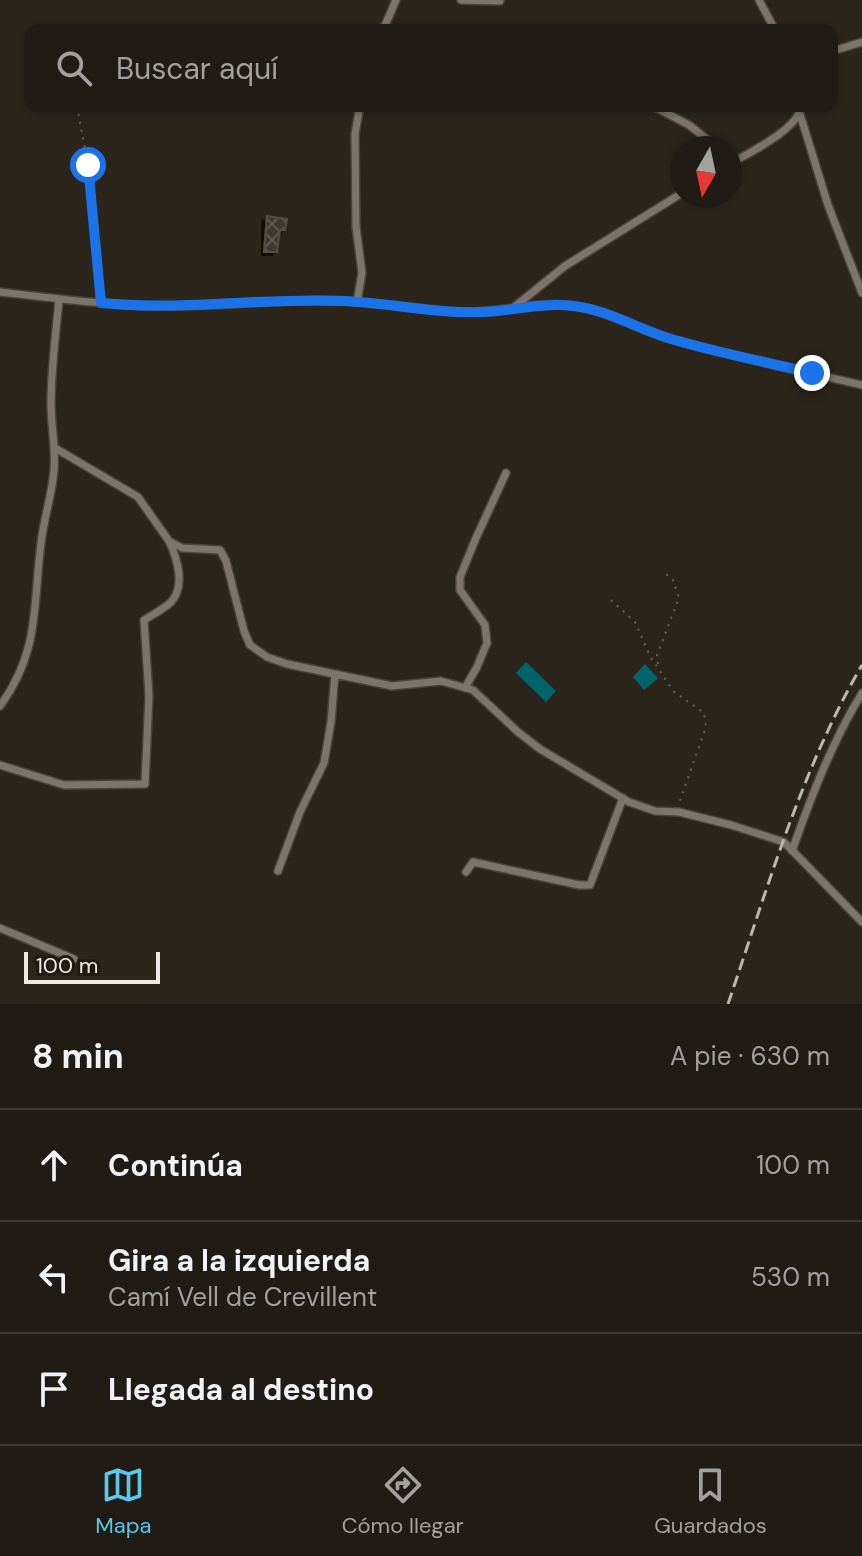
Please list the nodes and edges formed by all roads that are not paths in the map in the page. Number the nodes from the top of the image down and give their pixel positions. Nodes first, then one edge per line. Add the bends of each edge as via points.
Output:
1 (396, 0) edge
2 (461, 0) edge
3 (759, 0) edge
4 (500, 1) edge
5 (386, 24) edge
6 (772, 24) edge
7 (862, 42) edge
8 (838, 49) edge
9 (359, 112) edge
10 (664, 112) edge
11 (800, 112) edge
12 (802, 112) edge
13 (703, 136) edge
14 (742, 157) edge
15 (670, 200) edge
16 (0, 292) edge
17 (862, 293) edge
18 (59, 299) junction
19 (357, 302) junction
20 (511, 309) junction
21 (862, 385) edge
22 (55, 448) junction
23 (506, 473) dead end
24 (169, 541) junction
25 (335, 674) junction
26 (465, 688) junction
27 (862, 693) edge
28 (0, 706) edge
29 (0, 765) edge
30 (623, 798) junction
31 (792, 851) junction
32 (278, 871) dead end
33 (466, 872) dead end
34 (862, 922) edge
35 (0, 928) edge
36 (74, 959) dead end

1 - 5 street
2 - 4 street
3 - 6 street
7 - 8 street
9 - 19 street via 356,227 362,273
10 - 13 street
11 - 14 street via 791,126
12 - 17 street via 828,205
15 - 20 street via 565,266
16 - 18 street
18 - 19 street via 171,306
18 - 22 street via 51,398
19 - 20 street via 459,312
20 - 21 street via 575,306 664,337
22 - 24 street via 138,497
22 - 28 street via 32,633 18,680
23 - 26 street via 460,577 460,590 485,625 487,643
24 - 25 street via 182,548 220,550 250,645 287,664
24 - 29 street via 179,562 177,589 172,601 144,620 149,696 145,784 64,785
25 - 26 street via 392,686 441,681
25 - 32 street via 324,763
26 - 30 street via 540,749
27 - 31 street via 835,742
30 - 31 street via 655,811 731,825 784,842
30 - 33 street via 590,885 473,862
31 - 34 street
35 - 36 street

